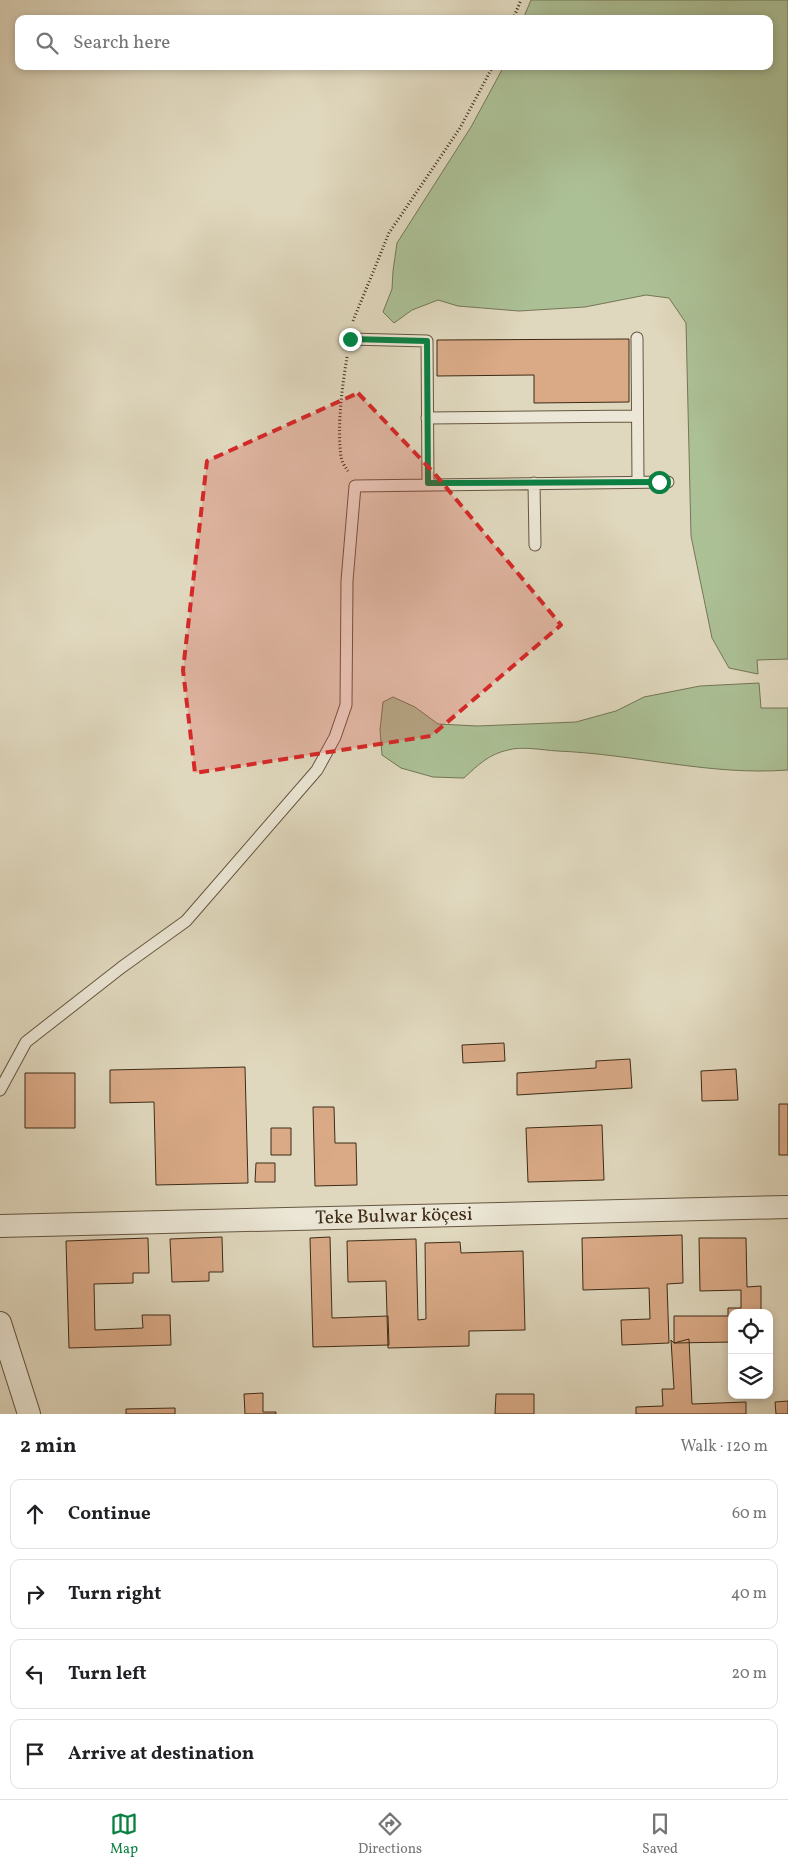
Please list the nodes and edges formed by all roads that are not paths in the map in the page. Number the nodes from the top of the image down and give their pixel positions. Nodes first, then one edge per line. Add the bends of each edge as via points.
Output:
1 (637, 338) dead end
2 (350, 339) road end
3 (637, 416) junction
4 (427, 418) junction
5 (638, 482) junction
6 (668, 482) dead end
7 (428, 483) junction
8 (534, 483) junction
9 (535, 545) dead end
10 (0, 1090) edge
11 (788, 1207) edge
12 (0, 1226) edge
13 (0, 1323) edge
14 (29, 1414) edge

1 - 3 lane
2 - 4 lane via 427,341
3 - 4 lane
3 - 5 lane
4 - 7 lane
5 - 6 lane
5 - 8 lane
7 - 8 lane
7 - 10 lane via 355,486 347,581 346,705 335,737 317,770 186,921 26,1042
8 - 9 lane
11 - 12 street, Teke Bulwar köçesi
13 - 14 street

